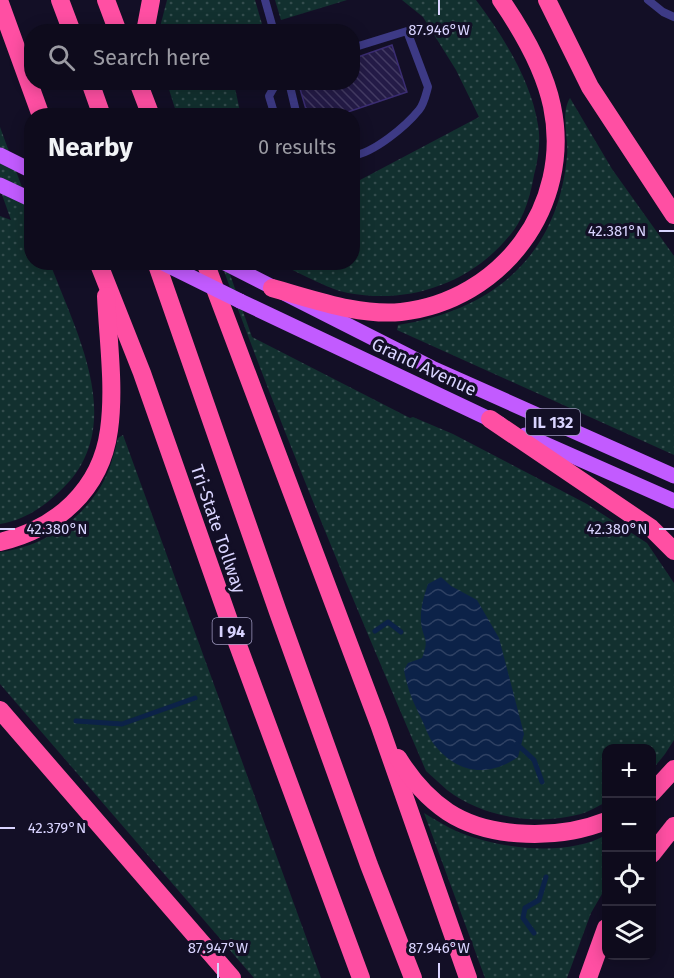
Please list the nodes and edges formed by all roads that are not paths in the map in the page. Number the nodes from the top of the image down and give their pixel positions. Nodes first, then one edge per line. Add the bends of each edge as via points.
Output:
1 (60, 0) edge
2 (106, 0) edge
3 (151, 0) edge
4 (265, 0) edge
5 (501, 0) edge
6 (547, 0) edge
7 (648, 0) edge
8 (0, 3) edge
9 (674, 17) edge
10 (69, 24) edge
11 (115, 24) edge
12 (146, 24) edge
13 (272, 24) edge
14 (360, 46) edge
15 (24, 69) edge
16 (32, 90) edge
17 (93, 90) edge
18 (141, 90) edge
19 (147, 90) edge
20 (272, 90) edge
21 (291, 90) edge
22 (38, 108) edge
23 (99, 108) edge
24 (148, 108) edge
25 (149, 108) edge
26 (273, 108) edge
27 (295, 108) edge
28 (0, 155) edge
29 (360, 155) edge
30 (24, 167) edge
31 (0, 185) edge
32 (24, 196) edge
33 (674, 215) edge
34 (101, 270) edge
35 (159, 270) edge
36 (176, 270) edge
37 (208, 270) edge
38 (237, 270) edge
39 (105, 282) junction
40 (272, 288) junction
41 (490, 419) junction
42 (674, 476) edge
43 (674, 501) edge
44 (0, 542) edge
45 (674, 551) edge
46 (0, 710) edge
47 (379, 724) junction
48 (674, 769) edge
49 (656, 788) edge
50 (602, 823) edge
51 (674, 826) edge
52 (653, 852) edge
53 (602, 939) edge
54 (232, 978) edge
55 (361, 978) edge
56 (413, 978) edge
57 (468, 978) edge
58 (588, 978) edge

1 - 10 highway
2 - 11 highway
3 - 12 highway
4 - 13 lane
5 - 40 highway via 535,57 555,122 555,155 548,190 519,249 484,281 450,298 400,312 356,309
6 - 33 highway via 590,87
7 - 9 lane
8 - 15 highway
14 - 29 lane via 407,31 428,87 421,108 401,129
16 - 22 highway
17 - 23 highway
18 - 24 highway
19 - 25 highway
20 - 26 lane via 269,96
21 - 27 lane
28 - 30 main road
31 - 32 main road
34 - 39 highway, Tri-State Tollway / I 94
35 - 56 highway, Tri-State Tollway via 369,865
36 - 41 main road, Grand Avenue / IL 132, bridge
37 - 47 highway
38 - 40 main road, Grand Avenue / IL 132
39 - 44 highway via 111,402 109,432 101,460 85,489 61,514 35,530
39 - 55 highway, Tri-State Tollway / I 94 via 142,373
40 - 42 main road, Grand Avenue / IL 132 via 432,368
41 - 43 main road, Grand Avenue / IL 132
41 - 45 highway via 651,528
46 - 54 highway
47 - 50 highway via 409,775 449,813 463,820 520,834 566,832
47 - 57 highway
48 - 49 highway
51 - 52 highway
53 - 58 highway

